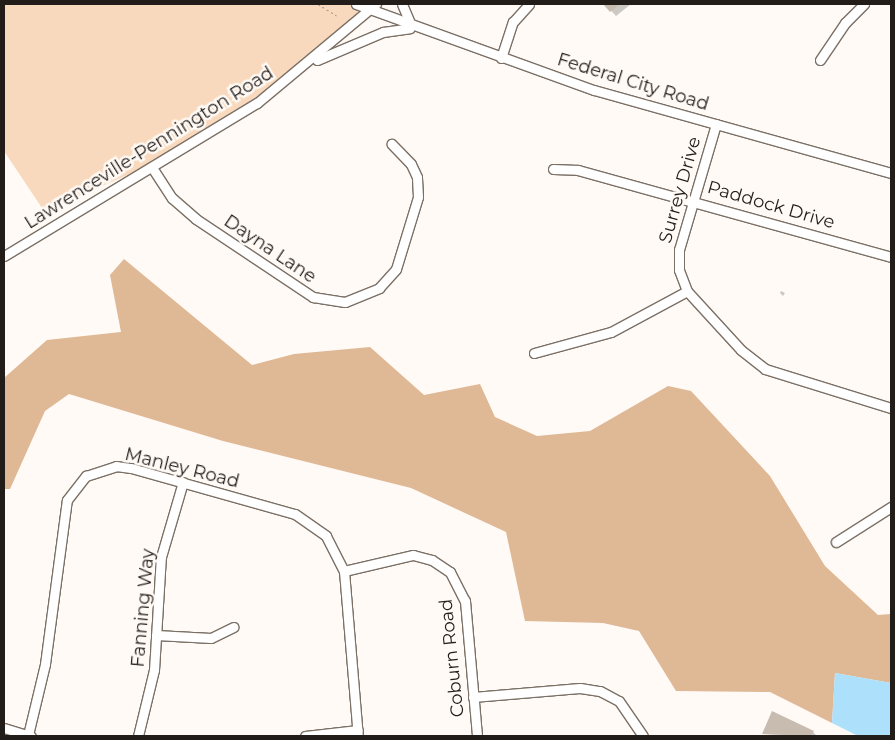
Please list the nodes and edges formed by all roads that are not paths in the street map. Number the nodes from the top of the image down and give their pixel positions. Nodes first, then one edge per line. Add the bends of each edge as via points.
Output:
1 (356, 4) edge
2 (402, 4) edge
3 (528, 4) edge
4 (864, 4) edge
5 (373, 7) edge
6 (411, 25) junction
7 (421, 29) junction
8 (501, 58) junction
9 (820, 60) dead end
10 (307, 64) junction
11 (716, 124) junction
12 (392, 144) dead end
13 (153, 169) junction
14 (553, 169) dead end
15 (891, 173) edge
16 (694, 200) junction
17 (4, 256) edge
18 (891, 257) edge
19 (687, 292) junction
20 (534, 353) dead end
21 (891, 408) edge
22 (182, 482) junction
23 (891, 507) edge
24 (836, 542) dead end
25 (344, 571) junction
26 (234, 627) dead end
27 (156, 635) junction
28 (473, 697) junction
29 (4, 728) edge
30 (358, 733) edge
31 (30, 736) edge
32 (138, 736) edge
33 (305, 736) edge
34 (477, 736) edge
35 (643, 736) edge

1 - 5 street, Federal City Road
2 - 6 street
3 - 8 street via 514,22
4 - 9 street via 845,23
5 - 6 street, Federal City Road
5 - 10 street, Lawrenceville-Pennington Road
6 - 7 street, Federal City Road
7 - 8 street, Federal City Road
7 - 10 street via 392,29
8 - 11 street, Federal City Road via 594,90
10 - 13 street, Lawrenceville-Pennington Road via 257,103
11 - 15 street, Federal City Road
11 - 16 street, Surrey Drive
12 - 13 street, Dayna Lane via 411,164 417,177 418,197 396,269 379,288 345,302 313,297 196,219 172,198
13 - 17 street, Lawrenceville-Pennington Road
14 - 16 street, Paddock Drive via 578,170
16 - 18 street, Paddock Drive
16 - 19 street, Surrey Drive via 678,260
19 - 20 street via 611,332
19 - 21 street, Surrey Drive via 741,350 765,369
22 - 25 street, Manley Road via 307,520 326,536
22 - 27 street, Fanning Way via 161,557
22 - 31 street, Manley Road via 116,466 96,471 72,491 64,511 45,664
23 - 24 street
25 - 28 street, Coburn Road via 413,555 432,560 450,572 465,601
25 - 30 street, Manley Road
26 - 27 street via 211,638
27 - 32 street, Fanning Way via 152,688
28 - 34 street, Coburn Road
28 - 35 street via 580,688 600,691 619,701
29 - 31 street
30 - 33 street

